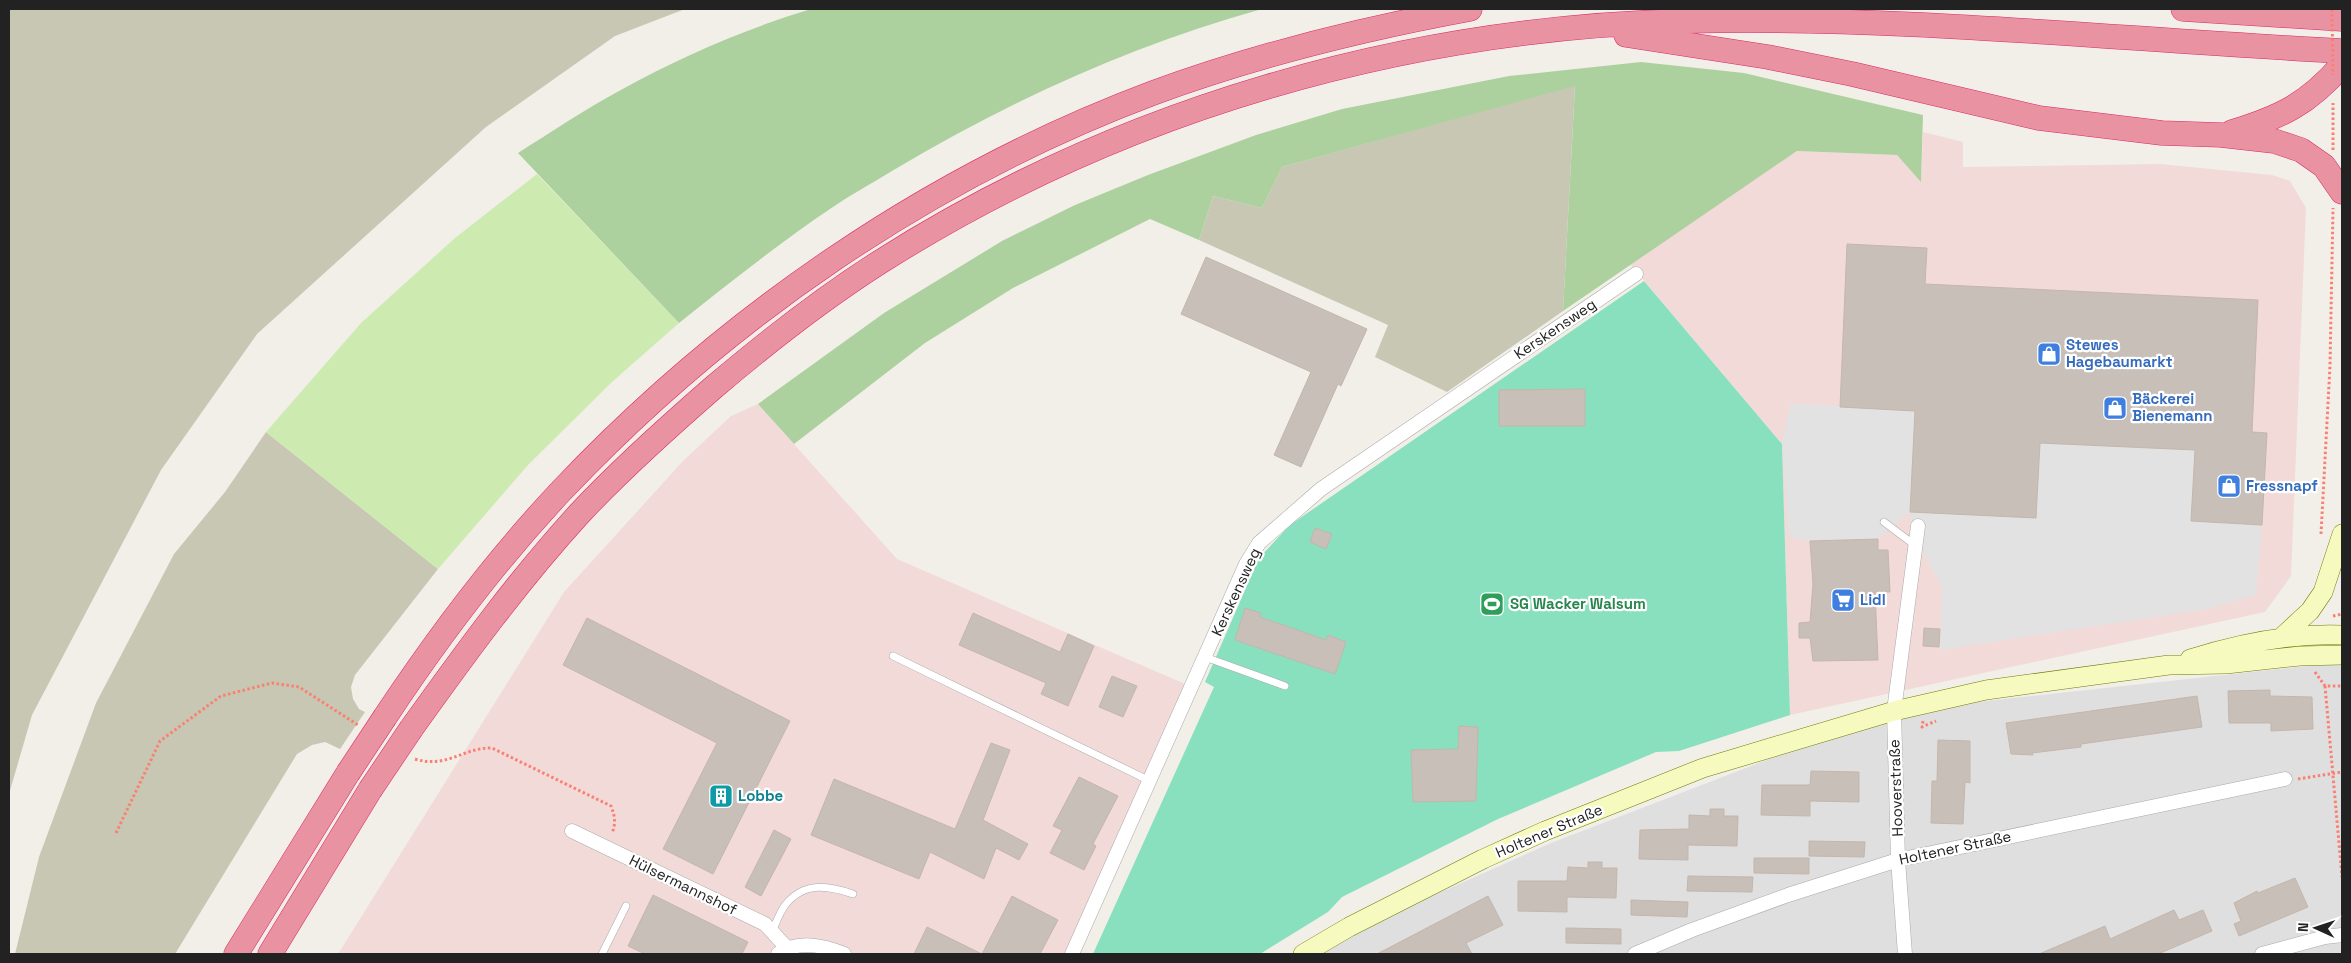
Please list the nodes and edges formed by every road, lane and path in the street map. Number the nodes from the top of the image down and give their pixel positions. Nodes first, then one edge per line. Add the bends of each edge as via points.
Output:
1 (1470, 9) edge
2 (2183, 9) edge
3 (2332, 9) edge
4 (2342, 19) edge
5 (1579, 28) junction
6 (2342, 51) edge
7 (2335, 80) edge
8 (2221, 135) junction
9 (2338, 184) edge
10 (1636, 274) dead end
11 (1884, 522) dead end
12 (1918, 526) dead end
13 (2342, 534) edge
14 (2321, 538) dead end
15 (1916, 546) junction
16 (2310, 611) junction
17 (2342, 614) edge
18 (2342, 635) edge
19 (2283, 636) junction
20 (2342, 655) edge
21 (893, 656) dead end
22 (1205, 657) junction
23 (2169, 665) junction
24 (1284, 686) dead end
25 (2326, 686) dead end
26 (1894, 711) junction
27 (2342, 772) edge
28 (2334, 774) junction
29 (2285, 778) joint
30 (1151, 781) junction
31 (572, 831) dead end
32 (1898, 860) junction
33 (2342, 877) edge
34 (853, 894) dead end
35 (626, 906) dead end
36 (772, 932) junction
37 (2342, 935) edge
38 (782, 951) edge
39 (236, 954) edge
40 (270, 954) edge
41 (602, 954) edge
42 (844, 954) edge
43 (1072, 954) edge
44 (1303, 954) edge
45 (1636, 954) edge
46 (1905, 954) edge
47 (2262, 954) edge

1 - 39 highway, bridge via 1398,22 1300,46 1217,71 1151,94 1059,133 981,171 866,238 748,319 656,398 562,490 492,570 435,642 348,773
2 - 4 highway
3 - 7 path, bridge
5 - 6 highway via 1685,21 1887,22
5 - 8 highway via 1768,57 2039,118 2162,133
5 - 40 highway, bridge via 1404,52 1225,98 1158,123 1070,159 984,202 879,263 770,340 674,421 583,510 518,584 370,790
7 - 8 highway via 2279,116
7 - 9 path
8 - 9 highway via 2274,141 2301,150 2324,166
9 - 14 path
10 - 22 street, Kerskensweg via 1321,489 1289,515 1258,543
11 - 15 lane
12 - 15 street
13 - 16 street via 2323,592
15 - 26 street
16 - 17 path via 2319,620
16 - 19 street
18 - 19 street, Holtener Straße
19 - 23 street, Holtener Straße via 2222,648
20 - 23 street, Holtener Straße
21 - 30 lane
22 - 24 lane
22 - 30 street, Kerskensweg
23 - 26 street, Holtener Straße via 1986,690
25 - 28 path
26 - 32 street, Hooverstraße
26 - 44 street, Holtener Straße via 1703,768 1545,831 1349,927
27 - 28 path
28 - 29 path via 2304,779
28 - 33 path
29 - 32 street, Holtener Straße
30 - 43 street, Kerskensweg
31 - 36 street, Hülsermannshof via 765,924
32 - 45 street, Holtener Straße via 1788,895
32 - 46 street, Hooverstraße
34 - 36 lane via 833,887 807,888 785,904
35 - 41 lane
36 - 38 street, Hülsermannshof
37 - 47 street
38 - 42 street, Hülsermannshof via 809,945

